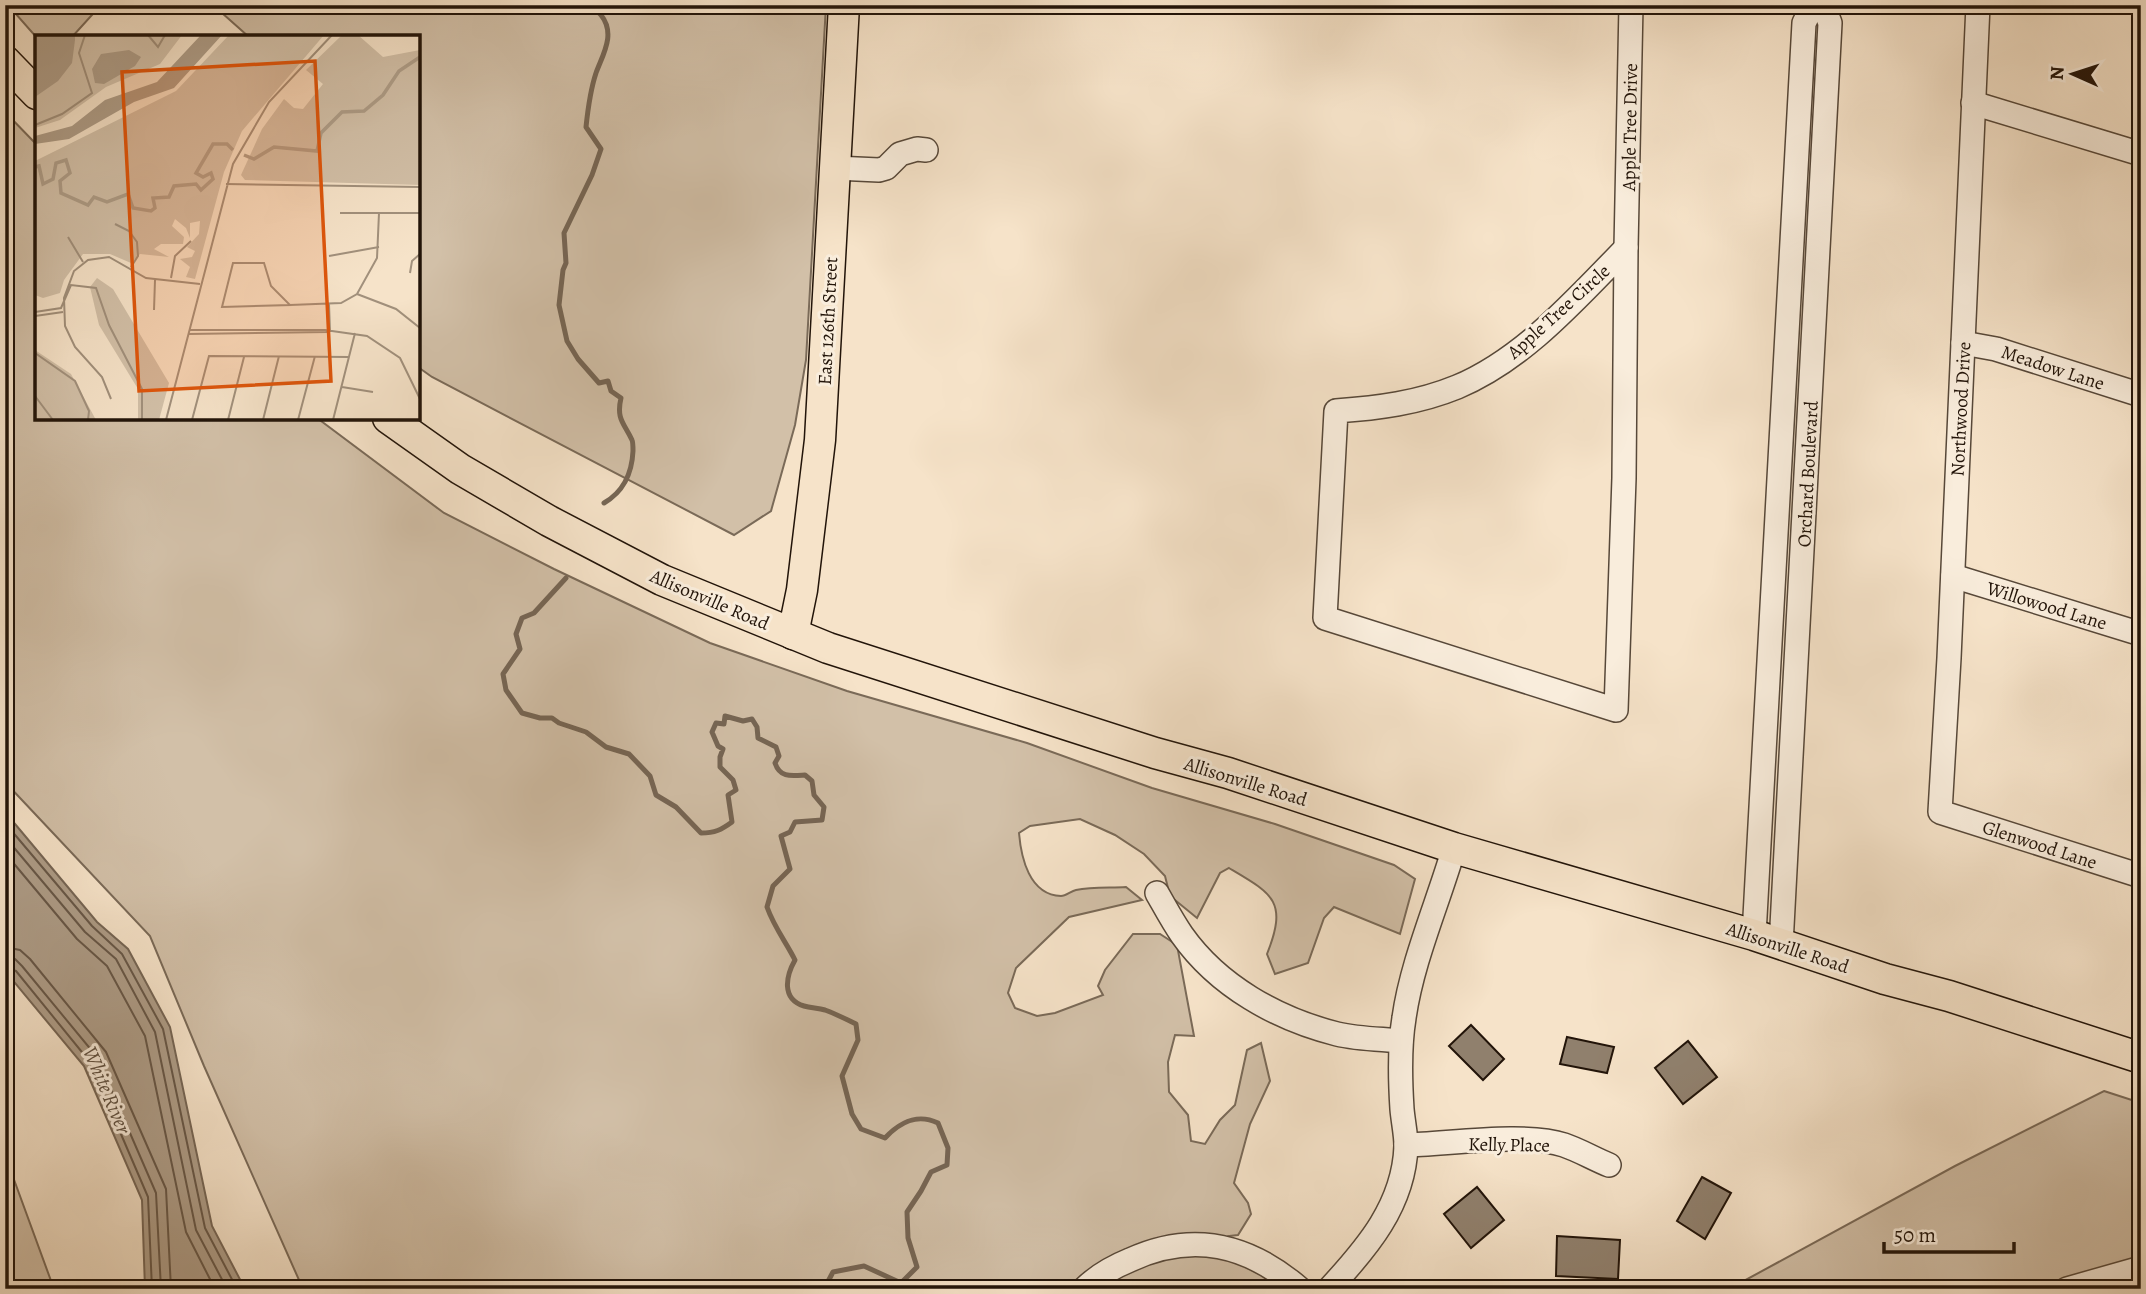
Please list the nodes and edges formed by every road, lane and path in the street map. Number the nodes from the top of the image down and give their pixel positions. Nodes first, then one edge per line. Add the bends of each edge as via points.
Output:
1 (844, 5) edge
2 (1631, 5) edge
3 (1813, 5) edge
4 (1824, 5) edge
5 (1978, 5) edge
6 (5, 61) edge
7 (35, 92) edge
8 (1973, 103) junction
9 (926, 149) dead end
10 (2141, 154) edge
11 (835, 168) junction
12 (1626, 248) junction
13 (1963, 343) junction
14 (2141, 395) edge
15 (391, 420) edge
16 (1953, 576) junction
17 (793, 634) junction
18 (2141, 634) edge
19 (1940, 812) joint
20 (1454, 848) junction
21 (2141, 876) edge
22 (1157, 893) dead end
23 (1767, 940) junction
24 (1401, 1041) junction
25 (2141, 1058) edge
26 (1406, 1145) junction
27 (1609, 1165) dead end
28 (2141, 1268) edge
29 (1084, 1289) edge
30 (1300, 1289) edge
31 (1329, 1289) edge
32 (2067, 1289) edge

1 - 11 main road, East 126th Street
2 - 12 street, Apple Tree Drive
3 - 23 street, Orchard Boulevard via 1803,36
4 - 23 street, Orchard Boulevard via 1830,23
5 - 8 street, Northwood Drive
6 - 7 main road
8 - 10 street
8 - 13 street, Northwood Drive
9 - 11 street via 900,154 879,170
11 - 17 main road, East 126th Street via 820,440
12 - 12 street, Apple Tree Circle via 1546,327 1488,371 1405,403 1336,411 1325,618 1616,710
13 - 14 street, Meadow Lane
13 - 16 street, Northwood Drive
15 - 17 main road, Allisonville Road via 460,469 549,521 662,580
16 - 18 street, Willowood Lane
16 - 19 street, Northwood Drive
17 - 20 main road, Allisonville Road
19 - 21 street, Glenwood Lane
20 - 23 main road, Allisonville Road
20 - 24 street via 1408,995
22 - 24 street via 1206,962 1258,1003 1337,1034
23 - 25 main road, Allisonville Road
24 - 26 street
26 - 27 street, Kelly Place via 1545,1142 1563,1144
26 - 31 street via 1392,1208 1373,1239
28 - 32 street
29 - 30 street via 1115,1266 1149,1251 1197,1244 1239,1251 1275,1268

